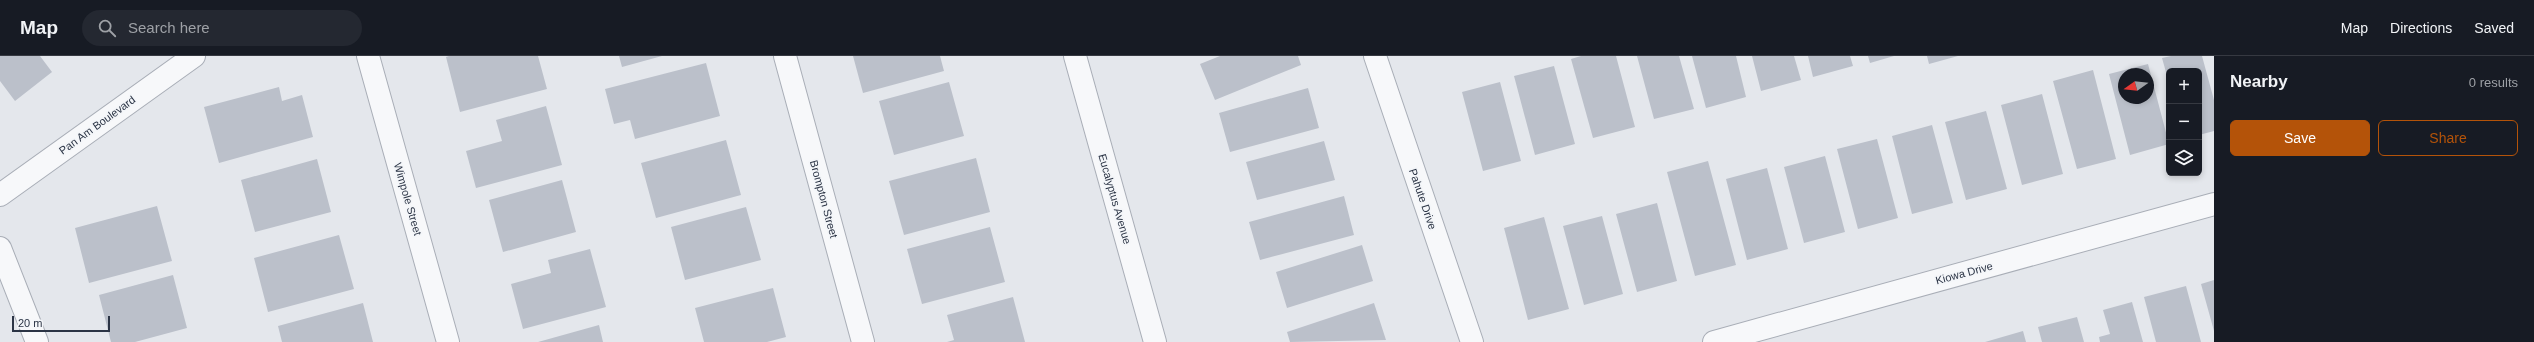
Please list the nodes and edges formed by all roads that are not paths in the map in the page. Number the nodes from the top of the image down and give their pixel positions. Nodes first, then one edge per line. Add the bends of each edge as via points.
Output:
1 (194, 56) edge
2 (368, 56) edge
3 (785, 56) edge
4 (1075, 56) edge
5 (1375, 56) edge
6 (0, 195) edge
7 (2214, 204) edge
8 (0, 248) edge
9 (37, 342) edge
10 (448, 342) edge
11 (863, 342) edge
12 (1155, 342) edge
13 (1472, 342) edge
14 (1714, 342) edge

1 - 6 street, Pan Am Boulevard
2 - 10 street, Wimpole Street
3 - 11 street, Brompton Street
4 - 12 street, Eucalyptus Avenue
5 - 13 street, Pahute Drive
7 - 14 street, Kiowa Drive
8 - 9 street

